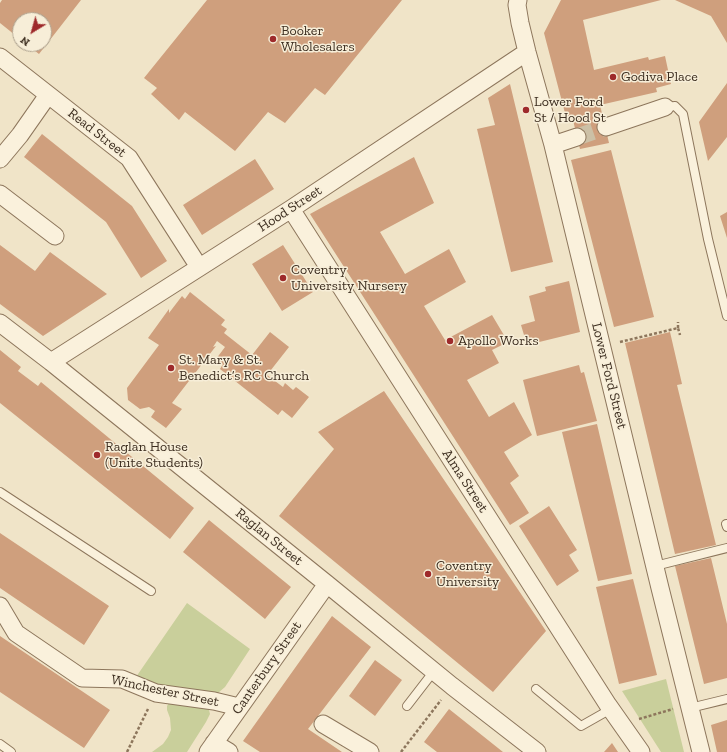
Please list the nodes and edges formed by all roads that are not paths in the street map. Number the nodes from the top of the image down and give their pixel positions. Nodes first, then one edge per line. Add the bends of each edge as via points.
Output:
1 (518, 0) edge
2 (527, 52) junction
3 (0, 58) edge
4 (48, 95) junction
5 (665, 107) joint
6 (606, 127) tunnel mouth
7 (577, 137) tunnel mouth
8 (553, 145) junction
9 (0, 159) edge
10 (0, 194) edge
11 (291, 209) junction
12 (55, 236) dead end
13 (199, 267) junction
14 (727, 316) edge
15 (0, 323) edge
16 (51, 362) junction
17 (0, 492) edge
18 (727, 548) edge
19 (655, 566) junction
20 (327, 584) junction
21 (151, 591) dead end
22 (0, 606) edge
23 (434, 671) junction
24 (536, 689) dead end
25 (727, 699) edge
26 (407, 706) dead end
27 (689, 706) junction
28 (239, 707) junction
29 (611, 709) junction
30 (323, 724) dead end
31 (0, 744) edge
32 (211, 747) edge
33 (11, 752) edge
34 (229, 752) edge
35 (370, 752) edge
36 (537, 752) edge
37 (641, 752) edge
38 (701, 752) edge

1 - 2 street, Lower Ford Street
2 - 8 street, Lower Ford Street
2 - 11 street, Hood Street
3 - 4 street, Read Street
4 - 9 street
4 - 13 street, Read Street via 129,158
5 - 6 street
5 - 14 lane via 675,106 682,114
7 - 8 street
8 - 19 street, Lower Ford Street
10 - 12 street
11 - 13 street, Hood Street
11 - 29 street, Alma Street
13 - 16 street, Hood Street
15 - 16 street, Raglan Street
16 - 20 street, Raglan Street
17 - 21 lane
18 - 19 lane
19 - 27 street, Lower Ford Street
20 - 23 street, Raglan Street
20 - 28 street, Canterbury Street
22 - 28 street, Winchester Street via 16,633 82,678 122,679 156,693
23 - 26 lane
23 - 36 street, Raglan Street
24 - 29 lane via 581,726
25 - 27 lane
27 - 38 street, Lower Ford Street
28 - 32 street, Canterbury Street
29 - 37 street, Alma Street
30 - 35 street
31 - 33 lane
32 - 34 street

